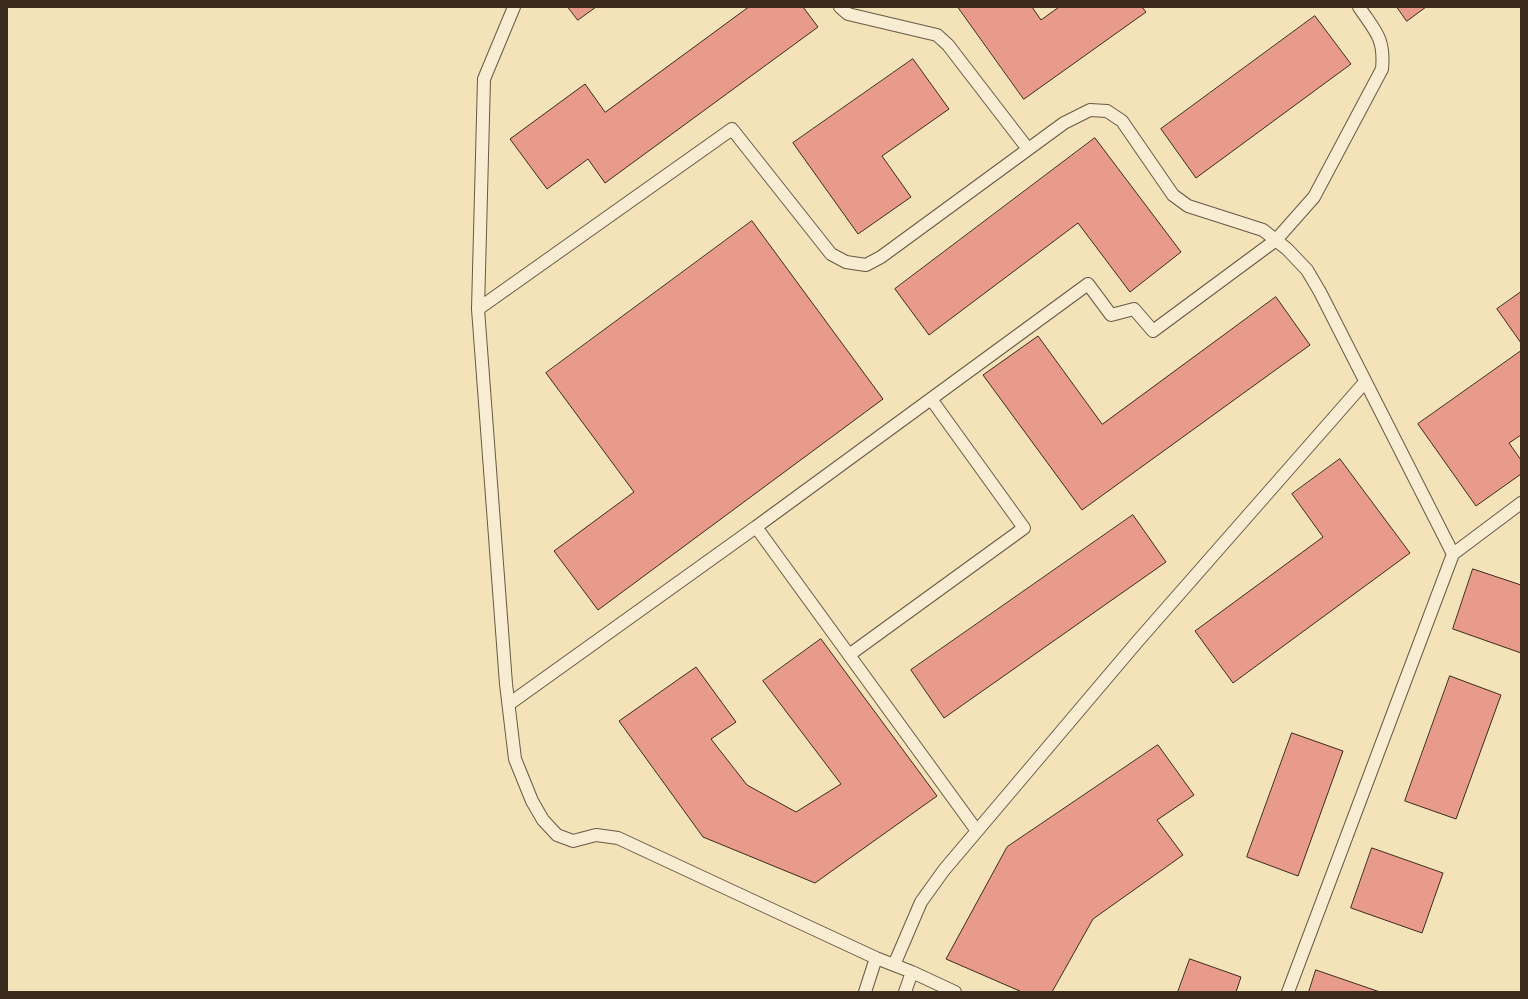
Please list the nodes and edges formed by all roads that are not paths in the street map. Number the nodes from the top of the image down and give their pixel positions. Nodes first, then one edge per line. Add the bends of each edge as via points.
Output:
1 (514, 7) edge
2 (840, 7) edge
3 (1359, 7) edge
4 (1028, 149) junction
5 (1276, 240) junction
6 (478, 309) junction
7 (1365, 382) junction
8 (931, 399) junction
9 (1521, 503) edge
10 (756, 527) junction
11 (1453, 554) junction
12 (849, 655) junction
13 (509, 704) junction
14 (977, 831) junction
15 (876, 958) junction
16 (894, 965) junction
17 (912, 972) junction
18 (865, 992) edge
19 (904, 992) edge
20 (955, 992) edge
21 (1288, 992) edge

1 - 6 lane via 484,79
2 - 4 lane via 848,14 937,35 948,45
3 - 5 lane via 1380,37 1384,55 1382,69 1314,197
4 - 5 lane via 1064,123 1090,110 1106,111 1122,121 1174,195 1183,202 1263,230
4 - 6 lane via 881,257 866,265 846,262 831,254 732,130
5 - 7 lane via 1307,270
5 - 8 lane via 1152,331 1134,309 1111,314 1088,284
6 - 13 lane
7 - 11 lane
7 - 14 lane via 1137,642
8 - 10 lane
8 - 12 lane via 1024,528
9 - 11 lane
10 - 12 lane
10 - 13 lane
11 - 21 lane
12 - 14 lane
13 - 15 lane via 515,758 539,814 556,835 573,841 596,835 618,838
14 - 16 lane via 921,902
15 - 16 lane
15 - 18 lane
16 - 17 lane
17 - 19 lane
17 - 20 lane

